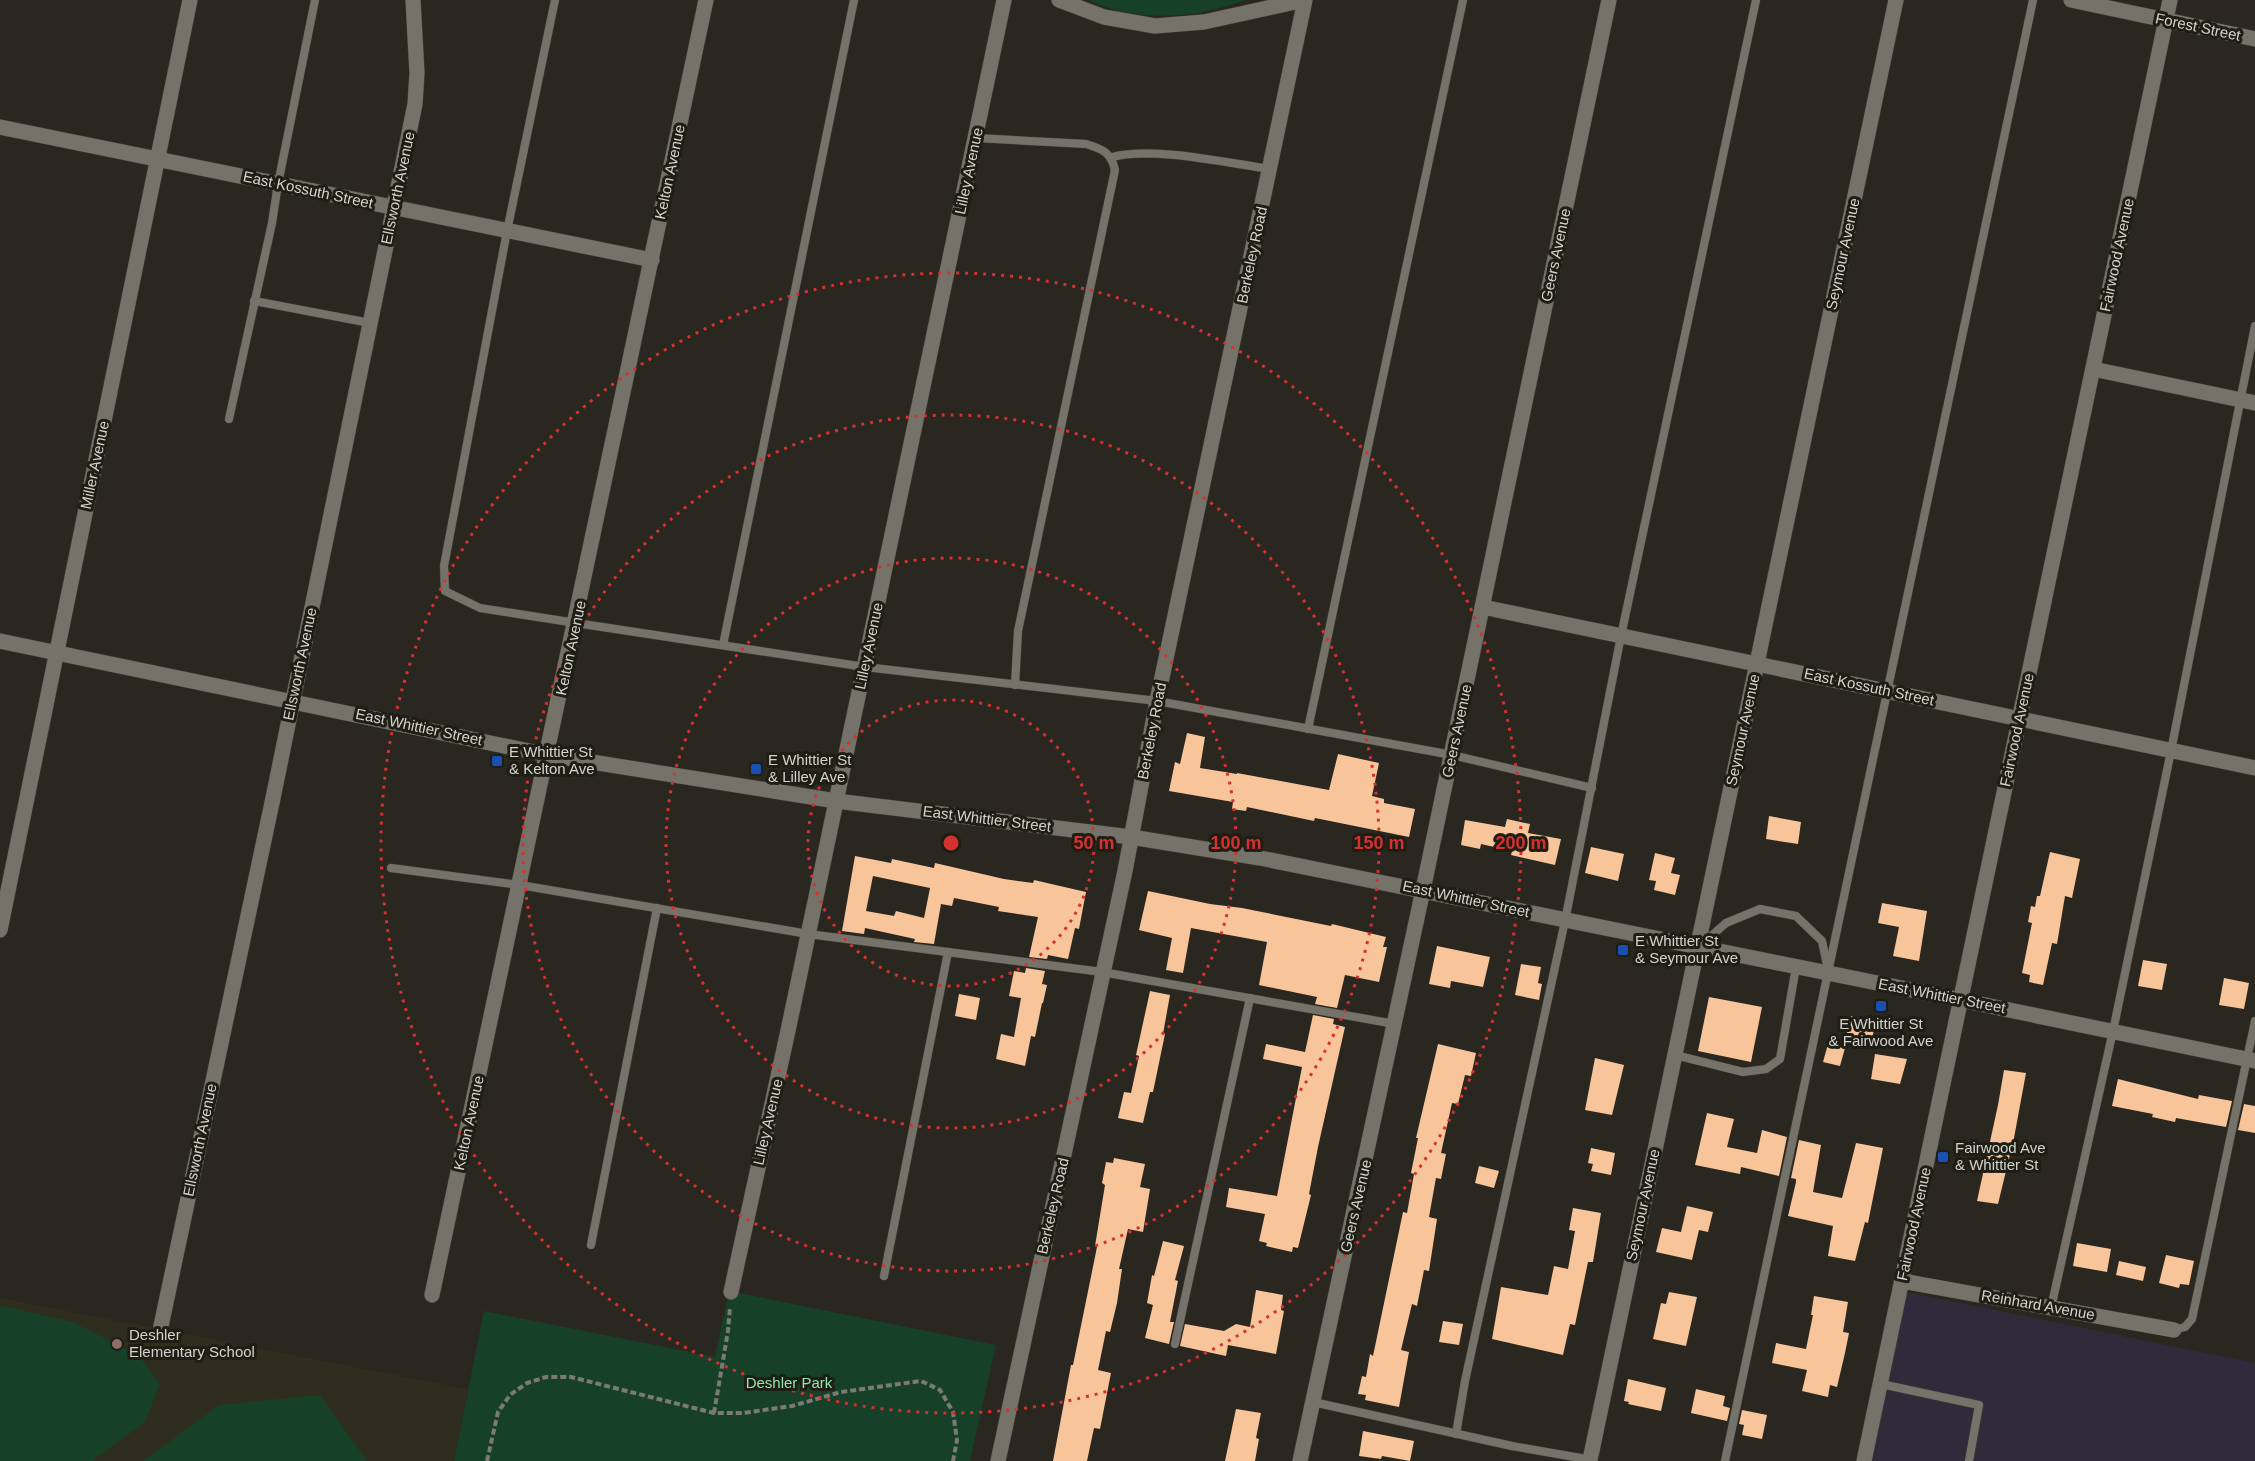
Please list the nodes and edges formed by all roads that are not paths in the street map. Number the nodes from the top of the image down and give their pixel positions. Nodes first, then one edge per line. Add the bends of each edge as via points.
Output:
1 (190, 0) edge
2 (315, 0) edge
3 (413, 0) edge
4 (555, 0) edge
5 (706, 0) edge
6 (854, 0) edge
7 (1004, 0) edge
8 (1059, 0) edge
9 (1305, 0) edge
10 (1462, 0) edge
11 (1609, 0) edge
12 (1756, 0) edge
13 (1896, 0) edge
14 (2032, 0) edge
15 (2071, 0) edge
16 (2170, 0) edge
17 (2166, 20) junction
18 (2255, 39) edge
19 (0, 127) edge
20 (975, 138) junction
21 (1112, 157) junction
22 (158, 159) junction
23 (1270, 169) junction
24 (278, 184) junction
25 (394, 208) junction
26 (507, 231) junction
27 (652, 260) junction
28 (254, 301) junction
29 (370, 323) junction
30 (2255, 326) edge
31 (2093, 369) junction
32 (2240, 400) junction
33 (2255, 403) edge
34 (229, 418) dead end
35 (1483, 607) junction
36 (576, 623) junction
37 (1621, 636) junction
38 (0, 640) edge
39 (723, 645) junction
40 (56, 652) junction
41 (1757, 664) junction
42 (865, 667) junction
43 (1016, 685) junction
44 (1888, 691) junction
45 (292, 700) junction
46 (1157, 701) junction
47 (2019, 719) junction
48 (1308, 729) junction
49 (2171, 751) junction
50 (548, 755) junction
51 (1452, 755) junction
52 (2255, 768) edge
53 (1592, 788) junction
54 (837, 801) junction
55 (1131, 837) junction
56 (391, 868) dead end
57 (520, 885) junction
58 (1424, 890) junction
59 (657, 908) junction
60 (1565, 921) junction
61 (0, 930) edge
62 (808, 934) junction
63 (1698, 948) junction
64 (948, 952) junction
65 (1796, 968) junction
66 (1102, 972) junction
67 (1829, 974) junction
68 (1250, 998) junction
69 (1961, 1000) junction
70 (2255, 1022) edge
71 (1395, 1024) junction
72 (2113, 1031) junction
73 (1675, 1055) junction
74 (2251, 1060) edge
75 (591, 1245) dead end
76 (884, 1276) dead end
77 (1902, 1281) junction
78 (730, 1292) road end
79 (432, 1295) dead end
80 (2051, 1308) junction
81 (161, 1326) dead end
82 (2174, 1330) joint
83 (1175, 1344) dead end
84 (1881, 1384) junction
85 (1313, 1402) junction
86 (1456, 1434) junction
87 (1593, 1460) edge
88 (998, 1461) edge
89 (1300, 1461) edge
90 (1725, 1461) edge
91 (1864, 1461) edge
92 (1969, 1461) edge

1 - 22 street, Miller Avenue
2 - 24 lane
3 - 25 street, Ellsworth Avenue via 415,104
4 - 26 lane
5 - 27 street, Kelton Avenue
6 - 39 lane
7 - 20 street, Lilley Avenue
8 - 9 street via 1104,17 1155,26 1204,22
9 - 23 street, Berkeley Road
10 - 48 lane
11 - 35 street, Geers Avenue
12 - 37 lane
13 - 41 street, Seymour Avenue
14 - 44 lane
15 - 17 street, Forest Street
16 - 17 street, Fairwood Avenue
17 - 18 street, Forest Street
17 - 31 street, Fairwood Avenue
19 - 22 street, East Kossuth Street
20 - 21 lane via 1086,144 1103,149
20 - 42 street, Lilley Avenue
21 - 23 lane via 1156,154
21 - 43 lane via 1115,170 1018,631
22 - 24 street, East Kossuth Street
22 - 40 street, Miller Avenue
23 - 46 street, Berkeley Road
24 - 25 street, East Kossuth Street
24 - 28 lane
25 - 26 street, East Kossuth Street
25 - 29 street, Ellsworth Avenue
26 - 27 street, East Kossuth Street
26 - 36 lane via 444,566 445,591 480,608
27 - 36 street, Kelton Avenue
28 - 29 lane
28 - 34 lane
29 - 45 street, Ellsworth Avenue
30 - 32 lane
31 - 32 street
31 - 47 street, Fairwood Avenue
32 - 33 street
32 - 49 lane
35 - 37 street, East Kossuth Street
35 - 51 street, Geers Avenue
36 - 39 lane
36 - 50 street, Kelton Avenue
37 - 41 street, East Kossuth Street
37 - 53 lane
38 - 40 street, East Whittier Street
39 - 42 lane
40 - 45 street, East Whittier Street
40 - 61 street, Miller Avenue
41 - 44 street, East Kossuth Street
41 - 63 street, Seymour Avenue
42 - 43 lane
42 - 54 street, Lilley Avenue
43 - 46 lane
44 - 47 street, East Kossuth Street
44 - 67 lane
45 - 50 street, East Whittier Street
45 - 81 street, Ellsworth Avenue
46 - 48 lane
46 - 55 street, Berkeley Road
47 - 49 street, East Kossuth Street
47 - 69 street, Fairwood Avenue
48 - 51 lane
49 - 52 street, East Kossuth Street
49 - 72 lane
50 - 54 street, East Whittier Street
50 - 57 street, Kelton Avenue
51 - 53 lane
51 - 58 street, Geers Avenue
53 - 60 lane
54 - 55 street, East Whittier Street
54 - 62 street, Lilley Avenue
55 - 58 street, East Whittier Street
55 - 66 street, Berkeley Road
56 - 57 lane
57 - 59 lane
57 - 79 street, Kelton Avenue
58 - 60 street, East Whittier Street
58 - 71 street, Geers Avenue
59 - 62 lane
59 - 75 lane
60 - 63 street, East Whittier Street
60 - 86 lane
62 - 64 lane
62 - 78 street, Lilley Avenue
63 - 65 street, East Whittier Street
63 - 67 lane via 1726,923 1760,909 1796,916 1822,941
63 - 73 street, Seymour Avenue
64 - 66 lane
64 - 76 lane
65 - 67 street, East Whittier Street
65 - 73 lane via 1780,1059 1766,1069 1743,1072
66 - 68 lane
66 - 88 street, Berkeley Road
67 - 69 street, East Whittier Street
67 - 90 lane
68 - 71 lane
68 - 83 lane
69 - 72 street, East Whittier Street
69 - 77 street, Fairwood Avenue
70 - 74 lane
71 - 85 street, Geers Avenue
72 - 74 street, East Whittier Street
72 - 80 lane
73 - 87 street, Seymour Avenue
74 - 82 lane via 2192,1318 2185,1327
77 - 80 street, Reinhard Avenue
77 - 84 street, Fairwood Avenue
80 - 82 street, Reinhard Avenue
84 - 91 street, Fairwood Avenue
84 - 92 lane via 1979,1405
85 - 86 lane
85 - 89 street, Geers Avenue
86 - 87 lane

